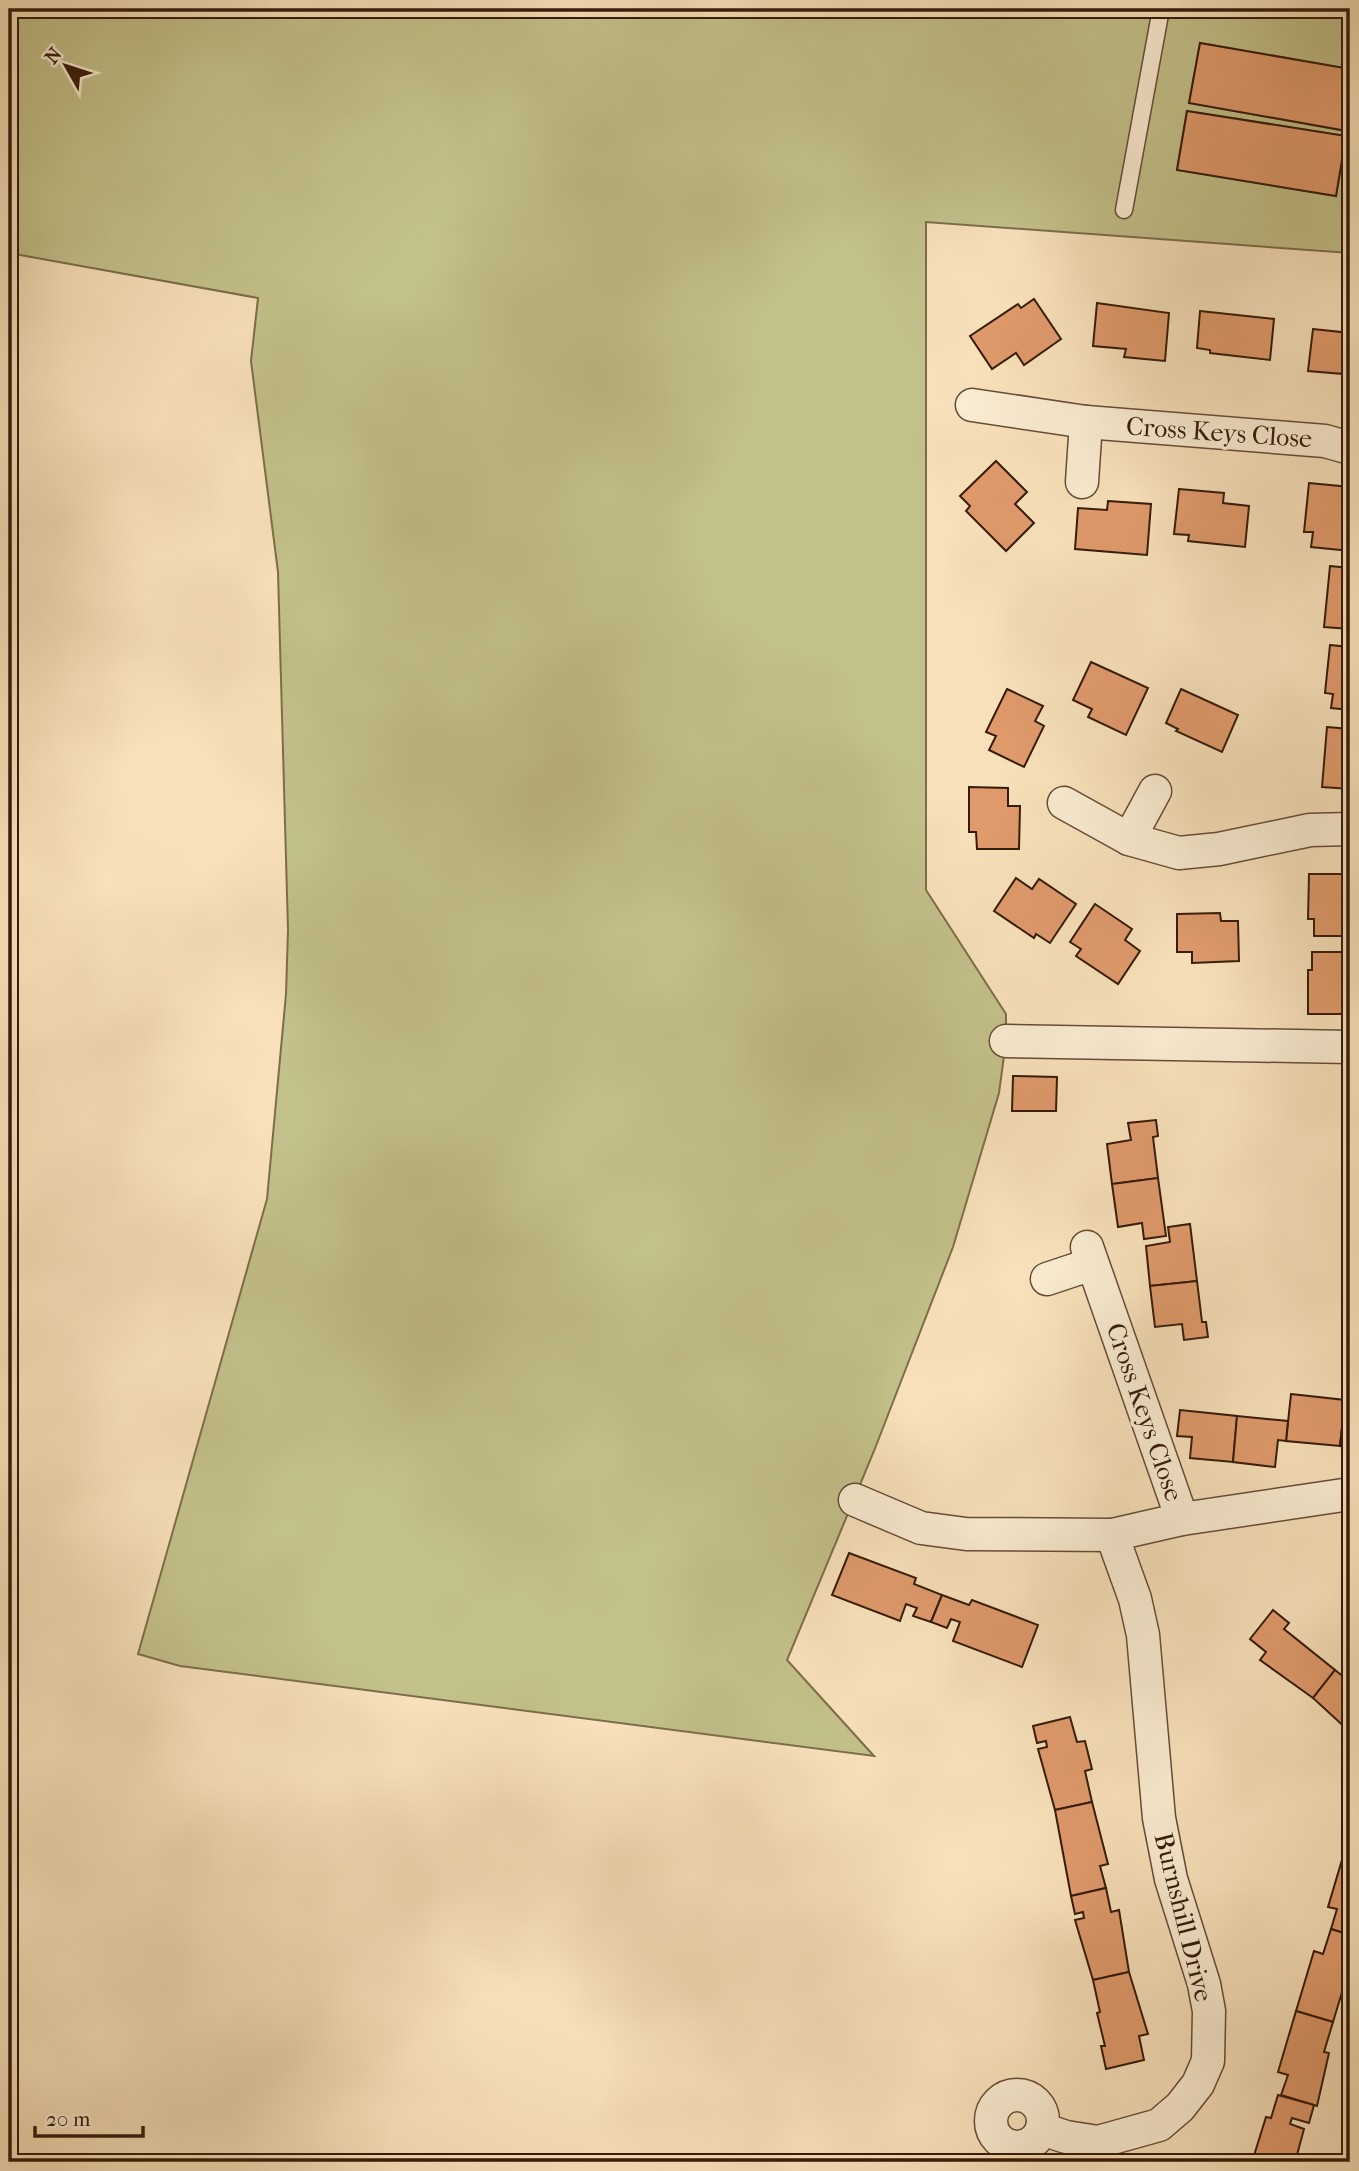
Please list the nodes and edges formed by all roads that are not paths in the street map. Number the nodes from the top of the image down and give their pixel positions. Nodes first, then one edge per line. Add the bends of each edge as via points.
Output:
1 (1161, 9) edge
2 (1124, 210) dead end
3 (972, 405) dead end
4 (1086, 422) junction
5 (1350, 448) edge
6 (1082, 482) dead end
7 (1155, 791) dead end
8 (1064, 803) dead end
9 (1350, 829) edge
10 (1129, 839) junction
11 (1006, 1041) dead end
12 (1350, 1047) edge
13 (1047, 1279) dead end
14 (1350, 1494) edge
15 (855, 1500) dead end
16 (1182, 1519) junction
17 (1112, 1535) junction
18 (1042, 2129) dead end

1 - 2 lane
3 - 4 street, Cross Keys Close
4 - 5 street, Cross Keys Close via 1325,440
4 - 6 street
7 - 10 street
8 - 10 street
9 - 10 street via 1310,830 1179,853
11 - 12 street
13 - 16 street, Cross Keys Close via 1090,1256
14 - 16 street, Cross Keys Close
15 - 17 street via 921,1528 966,1534
16 - 17 street
17 - 18 street, Burnshill Drive via 1143,1635 1159,1818 1171,1879 1209,2011 1208,2061 1198,2084 1159,2125 1098,2142

